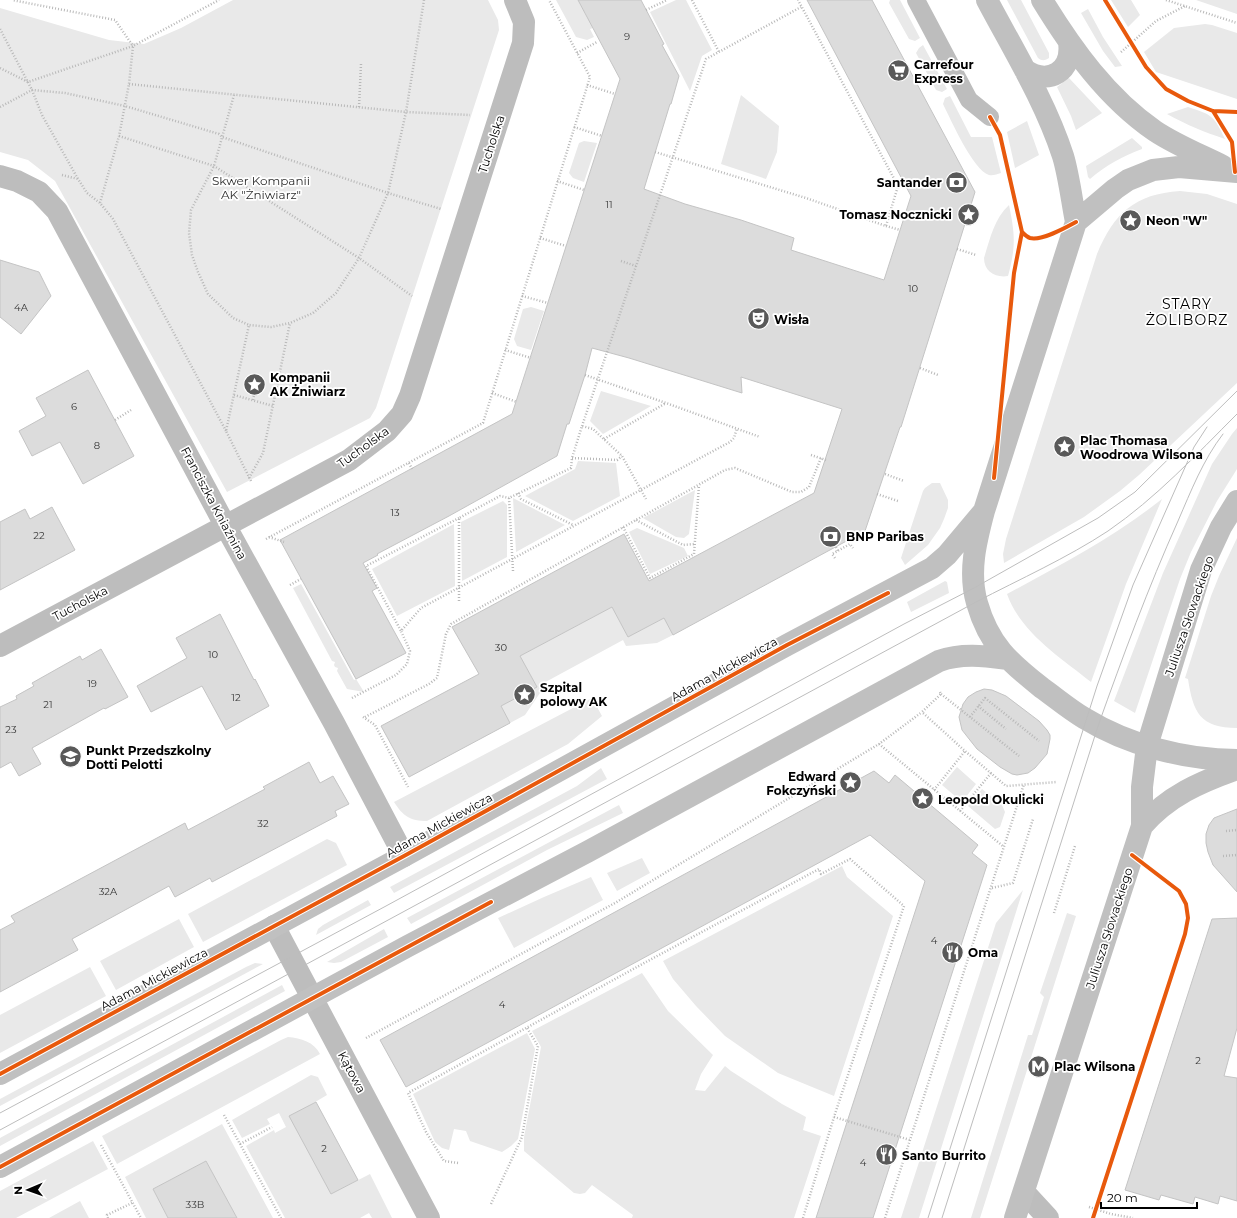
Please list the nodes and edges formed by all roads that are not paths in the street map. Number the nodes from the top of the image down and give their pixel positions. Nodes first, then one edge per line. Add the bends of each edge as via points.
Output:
1 (515, 0) edge
2 (916, 0) edge
3 (987, 0) edge
4 (1042, 0) edge
5 (1069, 42) junction
6 (1025, 70) junction
7 (990, 117) dead end
8 (1236, 172) edge
9 (0, 176) edge
10 (1076, 222) junction
11 (1237, 501) edge
12 (984, 511) junction
13 (225, 525) junction
14 (0, 646) edge
15 (1007, 659) junction
16 (1146, 746) junction
17 (1237, 760) edge
18 (1237, 769) edge
19 (1142, 826) junction
20 (404, 856) junction
21 (274, 926) junction
22 (313, 998) junction
23 (0, 1074) edge
24 (0, 1167) edge
25 (1024, 1192) junction
26 (429, 1218) edge
27 (1015, 1218) edge
28 (1048, 1218) edge

1 - 13 street, Tucholska via 524,22 523,43 410,396 402,414 387,431 348,460
2 - 7 lane via 969,100
3 - 6 main road
4 - 5 main road
5 - 6 main road via 1068,61 1063,69 1044,77 1034,76
5 - 8 main road via 1096,77 1156,131
6 - 10 main road via 1063,158
8 - 10 main road via 1179,167 1148,172 1128,180 1115,189
9 - 13 street, Franciszka Kniaźnina via 39,192 57,211
10 - 12 main road
11 - 16 main road, Juliusza Słowackiego via 1221,527 1201,570
12 - 15 main road via 974,553 976,602 997,647
12 - 20 main road, Adama Mickiewicza via 947,555 932,568
13 - 14 street, Tucholska
13 - 20 street, Franciszka Kniaźnina
15 - 16 main road via 1086,720
15 - 22 main road via 963,656 940,662
16 - 17 main road via 1203,758
16 - 19 main road, Juliusza Słowackiego
18 - 19 main road via 1171,799
19 - 25 main road, Juliusza Słowackiego
20 - 21 main road, Adama Mickiewicza
21 - 22 street, Kątowa
21 - 23 main road, Adama Mickiewicza
22 - 24 main road
22 - 26 street, Kątowa
25 - 27 main road, Juliusza Słowackiego
25 - 28 street

